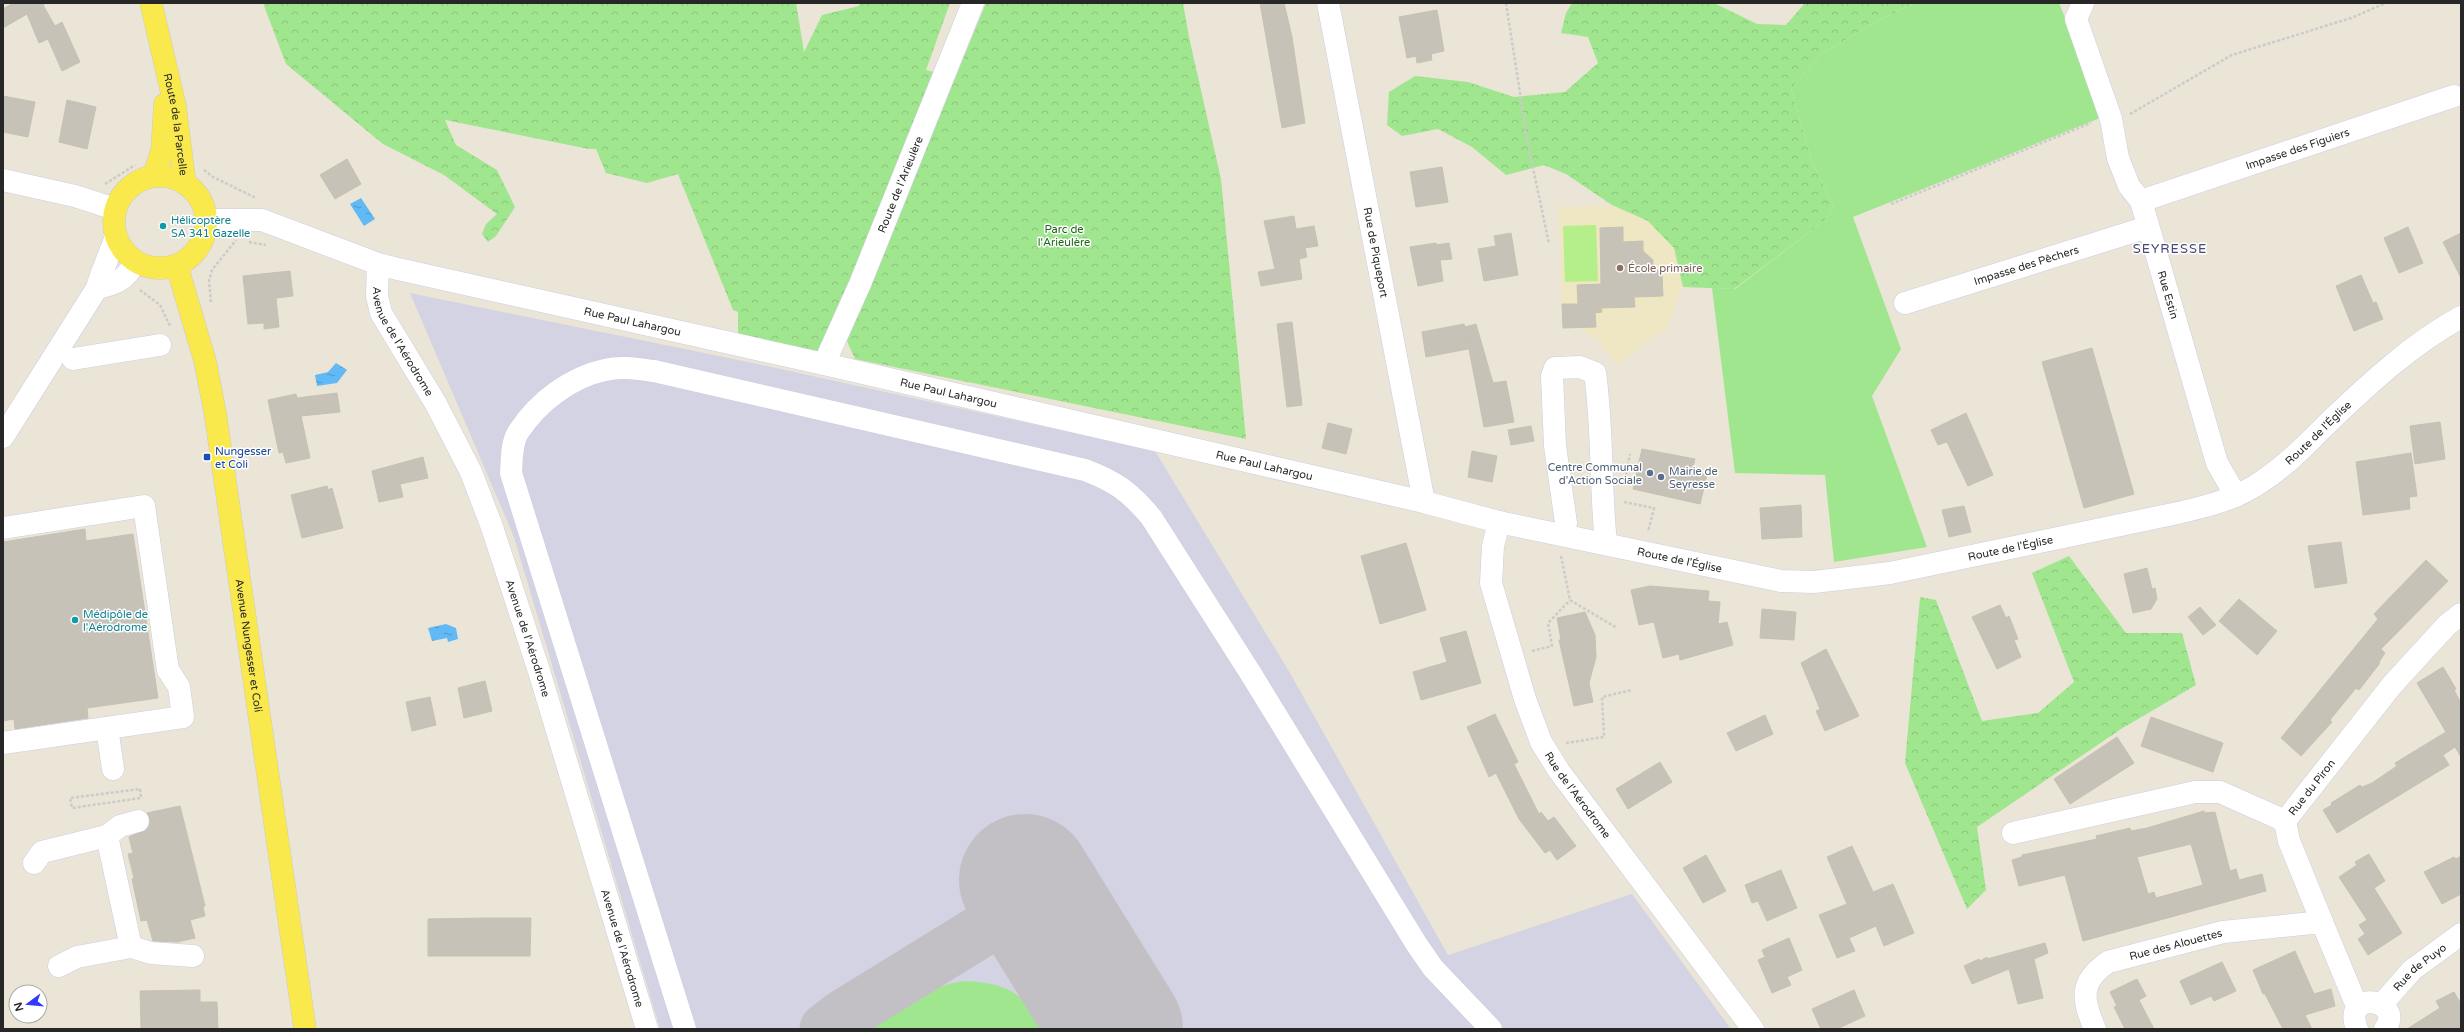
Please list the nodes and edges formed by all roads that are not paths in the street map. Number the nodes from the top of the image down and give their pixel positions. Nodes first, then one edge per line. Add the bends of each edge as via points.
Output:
1 (151, 3) edge
2 (973, 3) edge
3 (1328, 3) edge
4 (2082, 3) edge
5 (165, 66) junction
6 (2454, 96) dead end
7 (148, 168) junction
8 (3, 180) edge
9 (185, 184) junction
10 (2141, 202) junction
11 (115, 209) junction
12 (206, 220) junction
13 (2148, 227) junction
14 (116, 236) junction
15 (135, 262) junction
16 (177, 266) junction
17 (388, 267) junction
18 (97, 288) junction
19 (1905, 303) dead end
20 (2461, 317) edge
21 (160, 345) dead end
22 (73, 359) dead end
23 (824, 364) junction
24 (3, 437) edge
25 (2236, 496) junction
26 (1424, 502) junction
27 (1499, 522) junction
28 (3, 528) edge
29 (1562, 534) junction
30 (1606, 543) junction
31 (2461, 614) edge
32 (107, 728) junction
33 (3, 743) edge
34 (113, 769) dead end
35 (138, 821) dead end
36 (2285, 821) junction
37 (2012, 833) dead end
38 (107, 836) junction
39 (34, 863) dead end
40 (2322, 922) junction
41 (2461, 934) edge
42 (130, 947) junction
43 (193, 956) dead end
44 (59, 966) dead end
45 (2382, 1004) junction
46 (2360, 1005) junction
47 (305, 1029) edge
48 (647, 1029) edge
49 (685, 1029) edge
50 (1491, 1029) edge
51 (1753, 1029) edge
52 (2095, 1029) edge
53 (2357, 1029) edge
54 (2385, 1029) edge

1 - 5 main road, Route de la Parcelle
2 - 23 street, Route de l'Arieulère via 860,284
3 - 26 street, Rue de Piqueport
4 - 10 street, Rue Estin via 2076,19 2111,119 2118,158 2129,186
5 - 7 main road, Route de la Parcelle via 166,120 162,150
5 - 9 main road, Route de la Parcelle via 175,106
6 - 10 street, Impasse des Figuiers
7 - 9 main road
7 - 11 main road via 141,180 130,186 121,196
8 - 11 street via 75,196
9 - 12 main road via 194,191 203,205
10 - 13 street, Rue Estin
11 - 14 main road via 113,218
12 - 16 main road via 205,234 199,247 190,258
12 - 17 street, Rue Paul Lahargou via 262,220
13 - 19 street, Impasse des Pêchers
13 - 25 street, Rue Estin via 2217,462
14 - 15 main road via 123,251
14 - 18 street via 109,258 102,268
15 - 16 main road via 164,269
15 - 18 street via 128,275 116,284
16 - 47 main road, Avenue Nungesser et Coli via 206,361 215,412
17 - 23 street, Rue Paul Lahargou
17 - 48 street, Avenue de l'Aérodrome via 377,296 381,313 436,404 471,472 492,527 539,671
18 - 24 street
20 - 25 street, Route de l'Église via 2393,363 2291,459 2261,483
21 - 22 street
23 - 26 street, Rue Paul Lahargou
25 - 30 street, Route de l'Église via 2174,514 1945,562 1890,573 1814,582 1781,581
26 - 27 street, Rue Paul Lahargou
27 - 29 street, Route de l'Église
27 - 51 street, Rue de l'Aérodrome via 1493,546 1492,583 1525,699 1544,747 1559,771
28 - 32 street via 144,506 168,670 179,687 183,717
29 - 30 street, Route de l'Église
29 - 30 street via 1566,523 1556,446 1552,376 1555,368 1580,367 1595,373
31 - 36 street, Rue du Piron via 2447,625 2392,685
32 - 33 street
32 - 34 street
35 - 38 street via 120,826
36 - 37 street, Rue du Piron via 2220,792 2195,792
36 - 40 street via 2292,848
38 - 39 street via 42,852
38 - 42 street
40 - 46 street via 2354,999
40 - 52 street, Rue des Alouettes via 2223,932 2108,962 2095,971 2086,985 2085,1004
41 - 45 street, Rue de Puyo via 2412,970
42 - 43 street via 151,953
42 - 44 street via 77,957
45 - 46 street via 2375,1001
45 - 54 street via 2388,1013 2388,1024
46 - 53 street via 2355,1012 2354,1021
49 - 50 street via 511,473 512,453 518,432 540,406 579,378 606,369 654,371 1085,470 1110,480 1133,495 1151,517 1247,667 1417,945 1433,968

